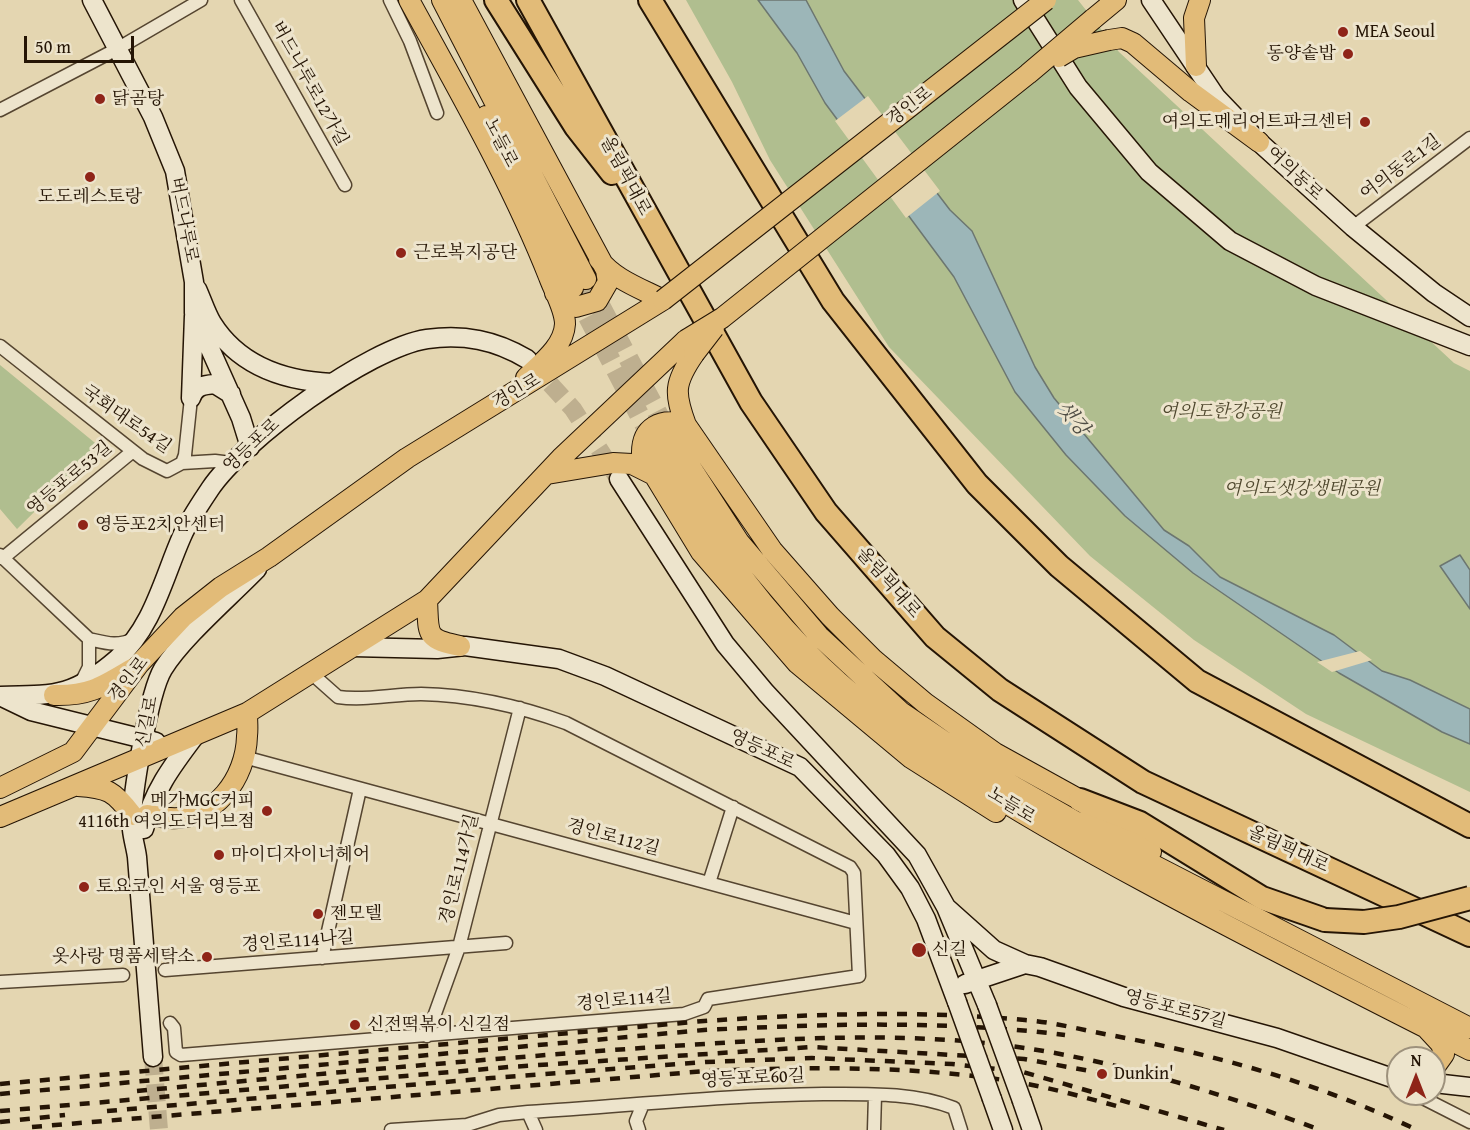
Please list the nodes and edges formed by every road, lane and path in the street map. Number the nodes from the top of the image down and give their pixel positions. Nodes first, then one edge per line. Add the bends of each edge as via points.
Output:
1 (92, 0) edge
2 (201, 0) edge
3 (241, 0) edge
4 (390, 0) edge
5 (409, 0) edge
6 (424, 0) edge
7 (442, 0) edge
8 (461, 0) edge
9 (496, 0) edge
10 (528, 0) edge
11 (650, 0) edge
12 (661, 0) edge
13 (1023, 0) edge
14 (1046, 0) edge
15 (1116, 0) edge
16 (1151, 0) edge
17 (1200, 0) edge
18 (669, 32) junction
19 (117, 49) junction
20 (1196, 66) junction
21 (1028, 74) junction
22 (0, 110) edge
23 (437, 113) dead end
24 (1470, 138) edge
25 (1259, 142) junction
26 (345, 185) dead end
27 (649, 221) junction
28 (1353, 227) junction
29 (599, 259) junction
30 (194, 282) junction
31 (571, 287) junction
32 (663, 300) junction
33 (194, 314) junction
34 (1470, 317) edge
35 (0, 346) edge
36 (1470, 346) edge
37 (690, 347) junction
38 (527, 359) tunnel mouth
39 (332, 383) junction
40 (231, 394) junction
41 (507, 397) junction
42 (191, 398) junction
43 (686, 425) junction
44 (250, 447) junction
45 (133, 451) junction
46 (231, 462) junction
47 (182, 464) junction
48 (547, 474) junction
49 (654, 475) junction
50 (619, 479) tunnel mouth
51 (1, 557) edge
52 (269, 557) junction
53 (428, 600) junction
54 (89, 639) junction
55 (136, 639) junction
56 (353, 646) junction
57 (460, 646) junction
58 (139, 664) junction
59 (311, 673) junction
60 (75, 689) junction
61 (54, 695) junction
62 (0, 696) edge
63 (520, 708) junction
64 (247, 713) junction
65 (93, 727) junction
66 (194, 737) junction
67 (143, 749) junction
68 (244, 757) junction
69 (800, 767) junction
70 (73, 786) junction
71 (0, 788) edge
72 (360, 789) junction
73 (1080, 800) junction
74 (872, 804) junction
75 (733, 807) junction
76 (140, 815) junction
77 (0, 817) edge
78 (490, 824) junction
79 (1470, 826) edge
80 (710, 883) junction
81 (1192, 883) junction
82 (1470, 898) edge
83 (946, 907) junction
84 (856, 923) junction
85 (1470, 935) edge
86 (1255, 942) junction
87 (506, 943) dead end
88 (459, 947) junction
89 (321, 958) junction
90 (1025, 964) junction
91 (165, 970) dead end
92 (123, 975) dead end
93 (0, 982) edge
94 (976, 982) junction
95 (954, 994) junction
96 (170, 1023) dead end
97 (1426, 1028) junction
98 (1470, 1028) edge
99 (427, 1036) junction
100 (1442, 1046) edge
101 (1470, 1050) edge
102 (153, 1057) tunnel mouth
103 (1386, 1078) edge
104 (1446, 1084) edge
105 (1470, 1087) edge
106 (875, 1095) junction
107 (643, 1104) junction
108 (1439, 1106) edge
109 (528, 1112) junction
110 (1470, 1122) edge
111 (391, 1130) edge
112 (536, 1130) edge
113 (639, 1130) edge
114 (874, 1130) edge
115 (961, 1130) edge
116 (1003, 1130) edge
117 (1032, 1130) edge

1 - 19 main road, 버드나루로
2 - 19 street
3 - 26 street, 버드나루로12가길
4 - 23 street
5 - 31 main road via 470,112 542,259
6 - 31 main road, 노들로
7 - 31 main road, 노들로
8 - 29 main road
9 - 27 highway via 576,127
10 - 27 highway, 올림픽대로
11 - 18 highway
12 - 18 highway
13 - 36 main road via 1078,87 1149,172 1230,241 1316,286
14 - 32 main road, 경인로, bridge
15 - 21 main road, bridge
16 - 20 main road, 여의동로
17 - 20 main road via 1194,18
18 - 79 highway via 833,301 977,484 1043,550 1197,681
19 - 22 street
19 - 30 main road, 버드나루로 via 153,117 175,171
20 - 25 main road, 여의동로 via 1216,97
21 - 25 main road, bridge via 1074,48 1122,38
21 - 37 main road, bridge
24 - 28 street, 여의동로1길
25 - 28 main road, 여의동로
27 - 85 highway, 올림픽대로 via 751,402 826,512 935,637 1000,690 1143,782
28 - 34 main road, 여의동로
29 - 31 main road via 608,282 597,301 576,307
29 - 32 main road via 604,267
30 - 33 main road, 버드나루로
30 - 39 main road via 212,323 251,362 274,375
31 - 41 main road via 557,347
32 - 41 main road, 경인로
33 - 40 main road, 버드나루로
33 - 42 main road
35 - 45 street, 국회대로54길
37 - 43 main road via 677,385 678,404
37 - 48 main road via 612,407
38 - 39 main road, 영등포로 via 506,347 475,338 424,340 405,345
39 - 44 main road, 영등포로
40 - 42 main road via 214,384 202,385
40 - 44 main road, 버드나루로
41 - 52 main road, 경인로 via 407,458
42 - 47 street, 국회대로54길
43 - 49 main road via 665,421 652,428 642,442 642,455
43 - 73 main road via 772,550 874,660 925,703 995,753
44 - 46 main road, 영등포로
45 - 47 street, 국회대로54길 via 167,471
45 - 51 street, 영등포로53길
46 - 47 street
46 - 55 main road, 영등포로 via 183,534 153,611
48 - 49 main road via 613,463 632,464
48 - 53 main road
49 - 86 main road via 701,552 797,663 911,758 988,808 1097,870
50 - 74 main road, 영등포로 via 725,644
51 - 54 street, 영등포로53길
52 - 58 main road, 경인로 via 183,617
52 - 67 main road, 신길로 via 163,670 156,684
53 - 56 main road
53 - 57 main road via 431,635 437,641
54 - 55 street via 112,645
54 - 60 street via 89,667
55 - 60 main road, 영등포로
56 - 57 main road, 영등포로
56 - 59 main road
57 - 69 main road, 영등포로 via 559,659 605,676
58 - 61 main road via 79,696
58 - 65 main road, 경인로
59 - 63 street, 경인로114길 via 338,698 421,694
59 - 64 main road
60 - 61 main road, 영등포로
61 - 62 main road, 영등포로
62 - 65 main road, 영등포로 via 32,711
63 - 75 street, 경인로114길 via 566,723
63 - 78 street, 경인로114가길
64 - 66 main road
64 - 68 main road
65 - 67 main road, 영등포로
65 - 71 main road, 경인로 via 73,752
66 - 67 main road
66 - 76 main road, 신길로
67 - 70 main road
67 - 76 main road, 신길로
68 - 72 street, 경인로112길
68 - 76 main road via 226,793 207,810 181,818
69 - 74 main road
69 - 95 main road, 영등포로 via 886,855 910,888
70 - 76 main road via 112,792
70 - 77 main road
72 - 78 street, 경인로112길
72 - 89 street
73 - 81 main road
73 - 82 highway, bridge via 1140,823 1262,898 1325,920 1364,922 1399,917
74 - 83 main road, 영등포로 via 917,855
75 - 80 street
75 - 84 street, 경인로114길 via 850,867 854,873
76 - 102 main road, 신길로 via 137,857
78 - 80 street, 경인로112길
78 - 88 street, 경인로114가길
80 - 84 street, 경인로112길
81 - 86 main road, 노들로 via 992,774 901,712 819,636 739,542 659,434 721,549 806,650 882,717 1050,831
81 - 98 main road, 노들로
83 - 90 main road, 영등포로57길 via 994,950
83 - 94 main road, 영등포로
84 - 99 street, 경인로114길 via 859,976 708,999 704,1007 684,1014
86 - 97 main road, 노들로
87 - 88 street, 경인로114나길
88 - 89 street, 경인로114나길
88 - 99 street, 경인로114가길
89 - 91 street, 경인로114나길
90 - 94 main road
90 - 103 main road, 영등포로57길 via 1124,997 1276,1038
92 - 93 street
94 - 95 main road
94 - 117 main road, bridge
95 - 116 main road, 영등포로, bridge
96 - 99 street, 경인로114길 via 176,1053 182,1055
97 - 100 main road
97 - 101 main road, 노들로
104 - 105 main road
106 - 107 street, 영등포로60길 via 773,1095
106 - 114 street
106 - 115 street, 영등포로60길 via 934,1100 954,1108
107 - 109 street, 영등포로60길
107 - 113 street via 636,1121
108 - 110 street
109 - 111 street, 영등포로60길 via 499,1115 467,1125
109 - 112 street

